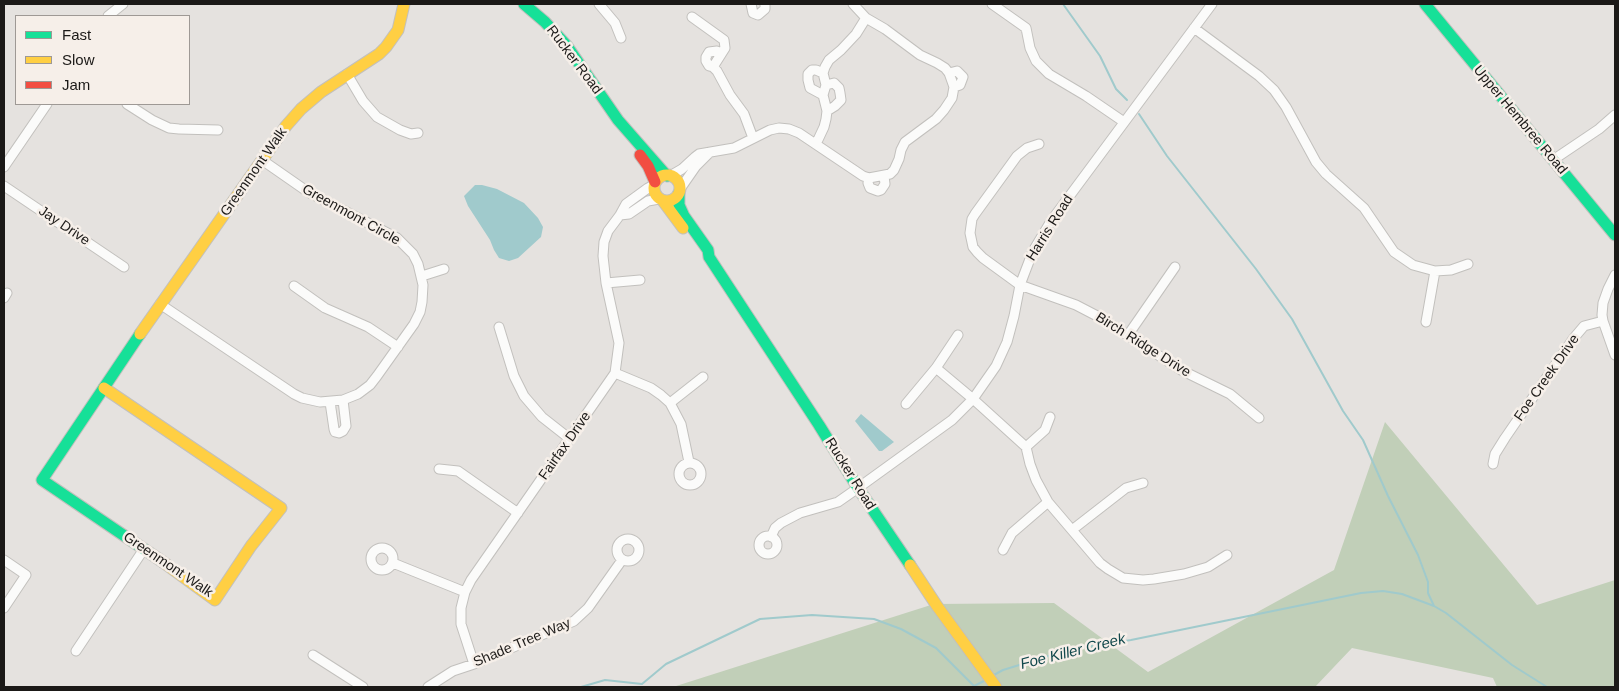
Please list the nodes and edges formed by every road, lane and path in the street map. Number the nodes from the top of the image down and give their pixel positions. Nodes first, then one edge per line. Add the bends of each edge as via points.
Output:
1 (123, 4) edge
2 (404, 4) edge
3 (524, 4) edge
4 (599, 4) edge
5 (751, 4) edge
6 (765, 4) edge
7 (853, 4) edge
8 (992, 4) edge
9 (1212, 4) edge
10 (1425, 4) edge
11 (109, 15) edge
12 (692, 17) dead end
13 (866, 18) junction
14 (1194, 28) junction
15 (621, 38) dead end
16 (823, 73) junction
17 (347, 74) junction
18 (826, 85) junction
19 (823, 95) junction
20 (46, 105) edge
21 (129, 105) edge
22 (827, 110) junction
23 (1614, 119) edge
24 (618, 120) junction
25 (1124, 122) junction
26 (218, 130) dead end
27 (418, 133) dead end
28 (753, 138) junction
29 (816, 144) junction
30 (1039, 144) dead end
31 (710, 152) junction
32 (262, 160) junction
33 (1554, 160) junction
34 (4, 167) edge
35 (669, 176) junction
36 (884, 176) junction
37 (869, 178) junction
38 (655, 184) junction
39 (4, 186) edge
40 (679, 191) junction
41 (661, 200) junction
42 (620, 215) junction
43 (1615, 235) edge
44 (709, 257) junction
45 (1468, 264) dead end
46 (124, 267) dead end
47 (1175, 268) dead end
48 (444, 269) dead end
49 (1435, 271) junction
50 (1615, 275) edge
51 (422, 276) junction
52 (640, 280) dead end
53 (606, 283) junction
54 (1020, 284) junction
55 (294, 286) dead end
56 (160, 304) junction
57 (1603, 321) junction
58 (1426, 322) dead end
59 (499, 327) dead end
60 (958, 334) dead end
61 (1128, 335) junction
62 (398, 347) junction
63 (1615, 355) edge
64 (936, 368) junction
65 (615, 373) junction
66 (703, 377) dead end
67 (104, 388) junction
68 (974, 399) junction
69 (343, 400) junction
70 (330, 402) junction
71 (670, 403) junction
72 (906, 404) dead end
73 (1050, 417) dead end
74 (1259, 418) dead end
75 (570, 439) junction
76 (1026, 447) junction
77 (689, 462) dead end
78 (1494, 464) dead end
79 (439, 469) dead end
80 (1143, 483) dead end
81 (858, 488) junction
82 (1048, 502) junction
83 (518, 513) junction
84 (1072, 530) junction
85 (771, 537) dead end
86 (144, 549) junction
87 (1003, 550) dead end
88 (1227, 555) dead end
89 (4, 560) edge
90 (622, 560) dead end
91 (392, 563) dead end
92 (465, 592) junction
93 (4, 607) edge
94 (76, 650) dead end
95 (313, 655) dead end
96 (474, 664) junction
97 (363, 687) edge
98 (428, 687) edge
99 (996, 687) edge

1 - 11 street
2 - 17 street, Greenmont Walk via 398,30 386,47
3 - 24 street, Rucker Road via 567,46
4 - 15 street via 615,23
5 - 6 street via 753,13 758,15 765,10
7 - 13 street
8 - 25 street via 1026,28 1036,61 1049,74
9 - 14 street, Harris Road
10 - 33 street, Upper Hembree Road
12 - 28 street via 724,40 725,48 721,54 712,50 706,57 707,64 713,67 744,114
13 - 16 street via 829,60
13 - 36 street via 920,56 937,63 949,73 957,72 963,77 960,85 954,87 952,98 944,110 905,142 894,170
14 - 25 street, Harris Road
14 - 49 street via 1274,90 1316,162 1364,208 1394,252 1413,265
16 - 18 street
16 - 19 street via 812,70 808,74 810,88
17 - 27 street via 377,117 400,130
17 - 32 street, Greenmont Walk via 301,109
18 - 19 street
18 - 22 street via 834,84 840,93 838,104
19 - 22 street
20 - 34 street
21 - 26 street via 169,128
22 - 29 street
23 - 33 street
24 - 35 street, Rucker Road
24 - 38 street, Rucker Road via 624,135 648,166
25 - 54 street, Harris Road via 1051,221 1033,251
28 - 29 street via 780,128 799,133
28 - 31 street via 734,148
29 - 37 street
30 - 54 street, Birch Ridge Drive via 1017,156 975,214 970,227 971,240 977,252
31 - 35 street via 694,157 688,165
31 - 40 street
32 - 51 street, Greenmont Circle via 308,192 397,238 413,254
32 - 56 street, Greenmont Walk
33 - 43 street, Upper Hembree Road
35 - 38 street via 661,177
35 - 40 street via 676,179
36 - 37 street
36 - 37 street via 884,187 878,191 868,186
38 - 41 street via 655,194
38 - 42 street, Fairfax Drive via 626,204
39 - 46 street, Jay Drive
40 - 41 street via 672,200
40 - 44 street, Rucker Road via 679,205 684,216 708,250
41 - 42 street via 648,201 629,214
41 - 44 street, Rucker Road via 702,253
42 - 53 street, Fairfax Drive via 608,230 604,242
44 - 81 street, Rucker Road
45 - 49 street via 1452,270
47 - 61 street
48 - 51 street
49 - 58 street
50 - 57 street via 1603,303
51 - 62 street, Greenmont Circle via 424,294 420,312
52 - 53 street
53 - 65 street, Fairfax Drive via 618,342
54 - 61 street, Birch Ridge Drive via 1076,305
54 - 68 street, Harris Road via 1007,342 996,366
55 - 62 street via 325,308 368,327
56 - 67 street, Greenmont Walk
56 - 70 street, Greenmont Circle via 294,394 312,401
57 - 63 street
57 - 78 street, Foe Creek Drive via 1584,326 1573,339 1505,438 1495,454
59 - 75 street via 514,376 524,396 542,417
60 - 64 street
61 - 74 street, Birch Ridge Drive via 1181,370 1230,394
62 - 69 street, Greenmont Circle via 370,385
64 - 68 street
64 - 72 street
65 - 71 street via 651,388
65 - 75 street, Fairfax Drive
66 - 71 street
67 - 86 street, Greenmont Walk via 42,480
67 - 86 street, Greenmont Walk via 280,508 214,600
68 - 76 street
68 - 81 street, Harris Road via 952,420
69 - 70 street, Greenmont Circle
69 - 70 street via 346,426 339,433 334,429
71 - 77 street via 681,424
73 - 76 street via 1045,430
75 - 83 street, Fairfax Drive
76 - 82 street via 1036,480
79 - 83 street via 458,471
80 - 84 street via 1126,488
81 - 85 street, Harris Road via 838,502 800,513 781,523
81 - 99 street, Rucker Road
82 - 84 street
82 - 87 street via 1012,533
83 - 92 street, Fairfax Drive
84 - 88 street via 1100,563 1123,578 1143,580 1184,574 1208,567
86 - 94 street
89 - 93 street via 26,575
90 - 96 street, Shade Tree Way via 588,608 574,621
91 - 92 street
92 - 96 street, Fairfax Drive via 461,624
95 - 97 street
96 - 98 street, Shade Tree Way via 453,671

